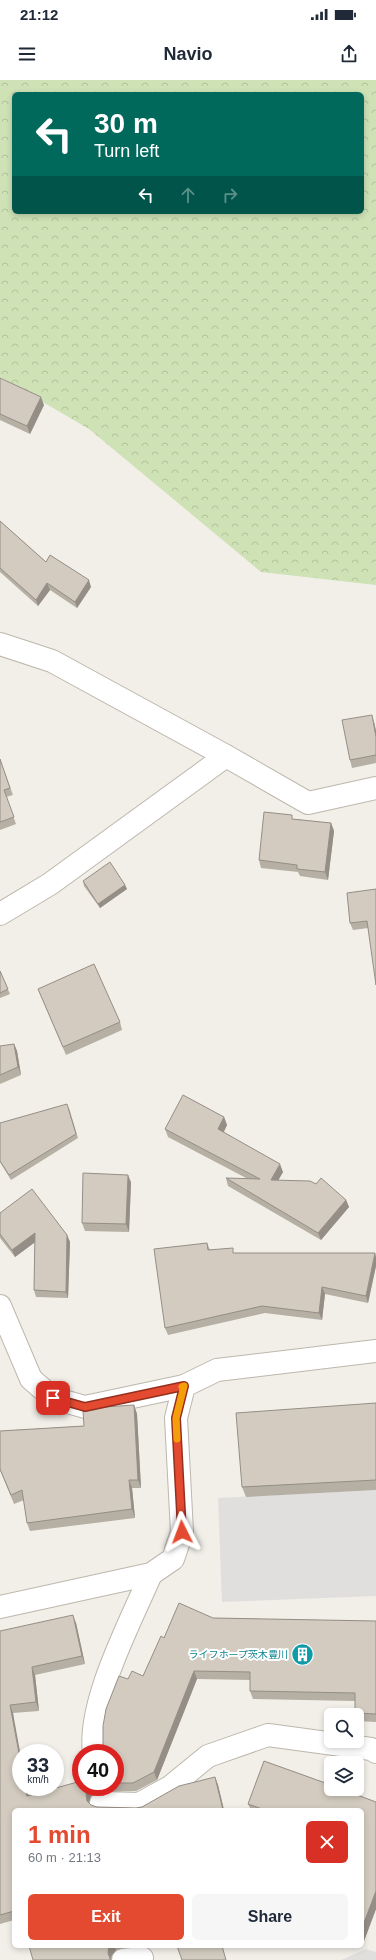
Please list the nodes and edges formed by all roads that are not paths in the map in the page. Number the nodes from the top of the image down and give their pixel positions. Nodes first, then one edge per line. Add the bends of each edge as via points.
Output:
1 (0, 644) edge
2 (226, 756) junction
3 (376, 788) edge
4 (0, 914) edge
5 (0, 1306) edge
6 (376, 1351) edge
7 (184, 1386) junction
8 (151, 1574) junction
9 (0, 1607) edge
10 (92, 1744) edge
11 (376, 1752) edge
12 (100, 1800) edge

1 - 2 street via 52,662
2 - 3 street via 308,803
2 - 4 street via 50,884
5 - 7 street via 31,1379 53,1398 85,1407
6 - 7 street via 217,1370
7 - 8 street via 176,1418 182,1532 173,1559
8 - 9 street
8 - 10 street via 101,1690
11 - 12 street via 371,1749 268,1735 208,1756 170,1787 139,1804

